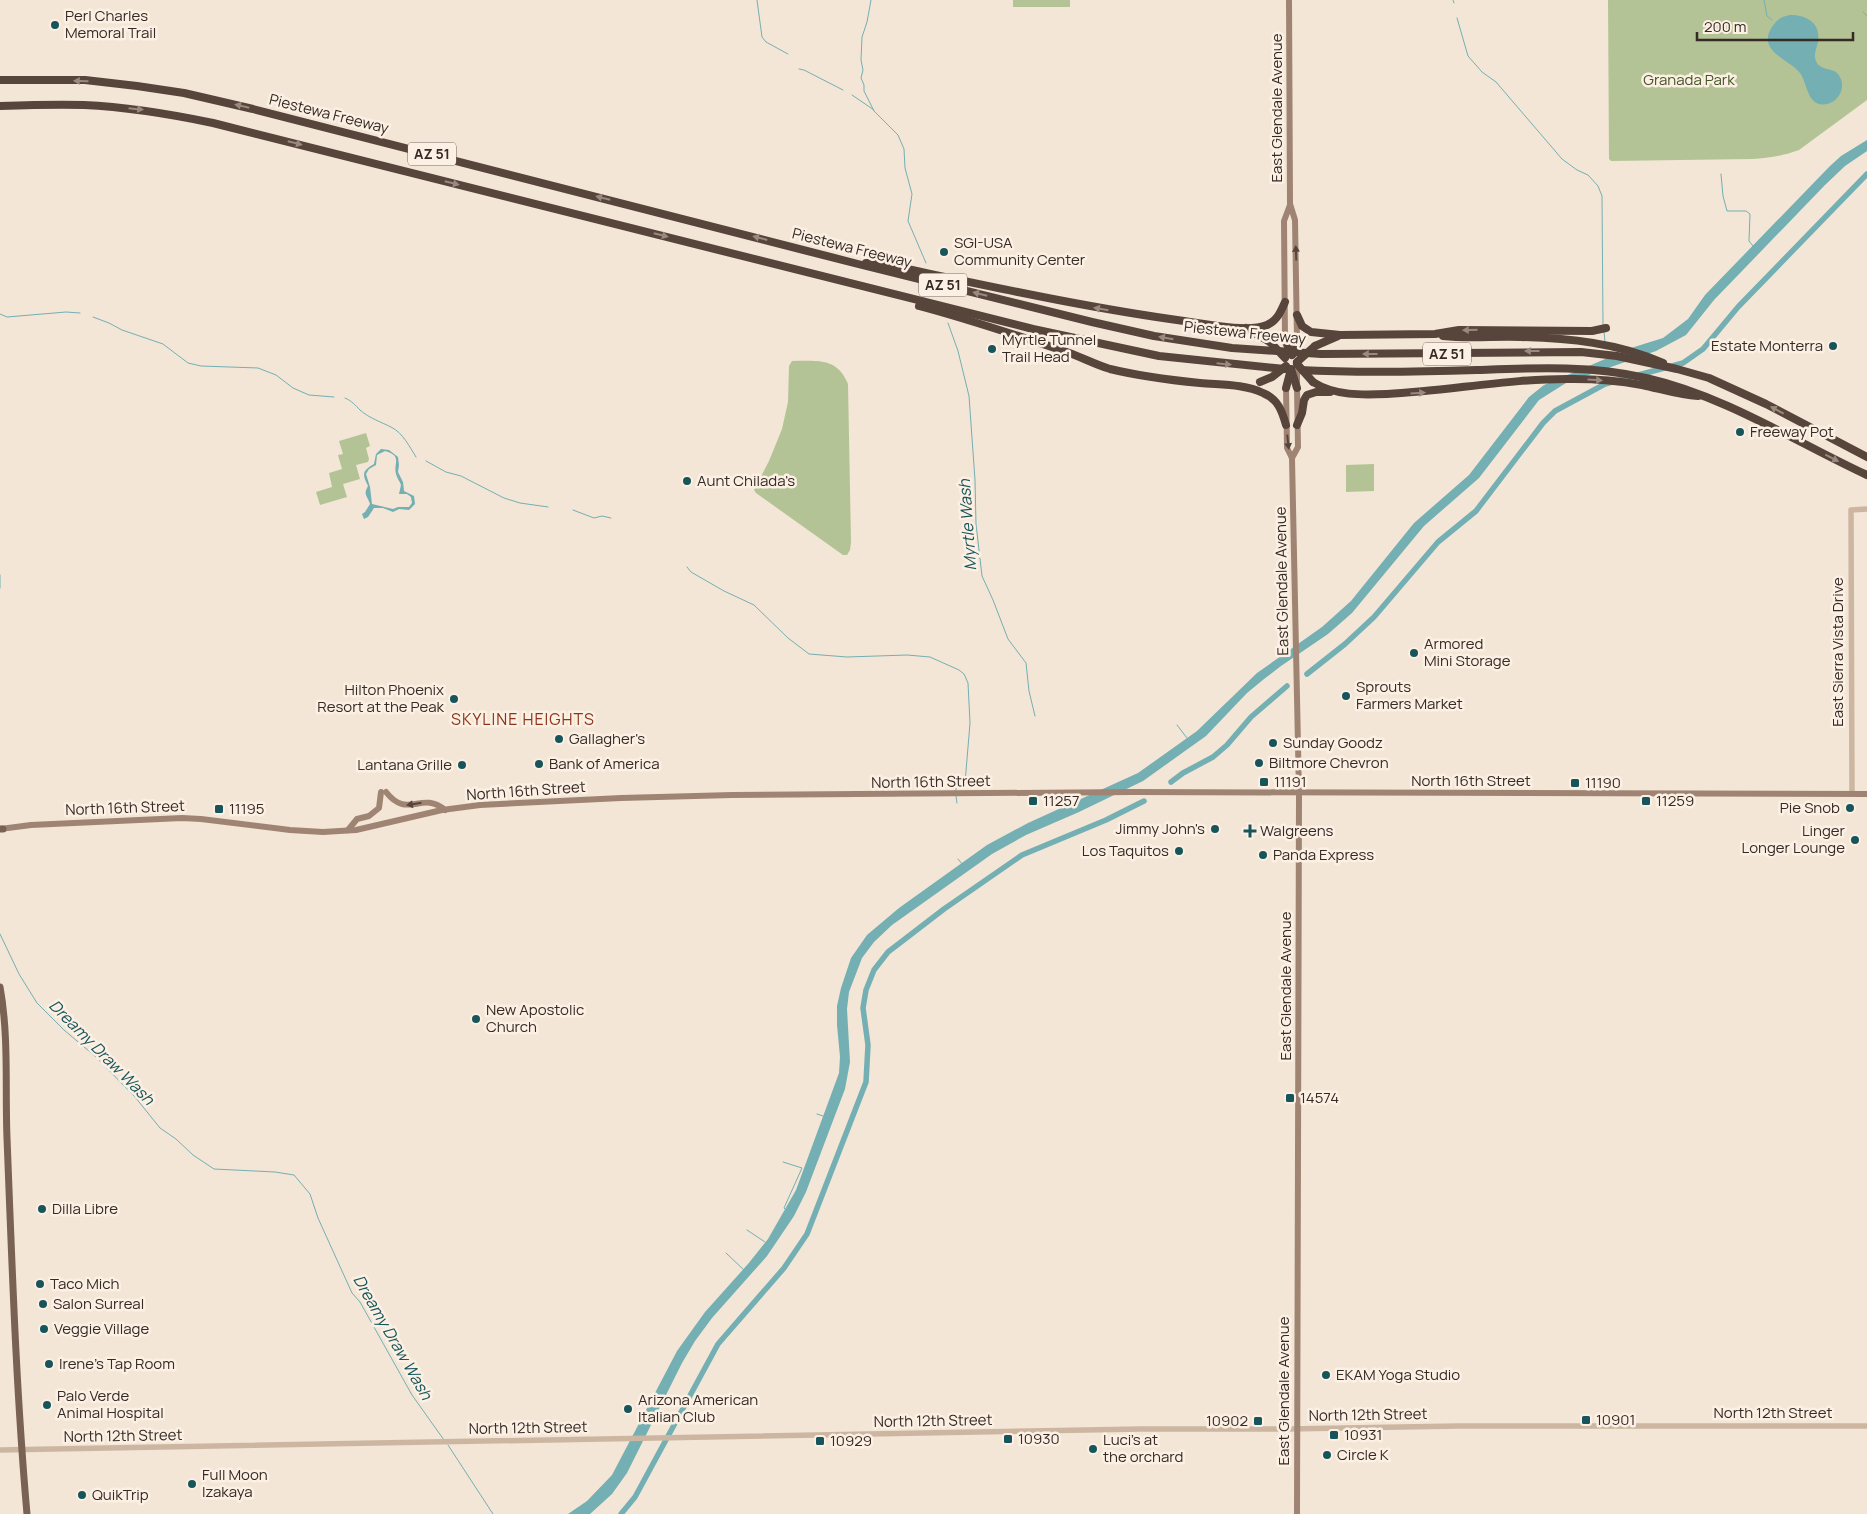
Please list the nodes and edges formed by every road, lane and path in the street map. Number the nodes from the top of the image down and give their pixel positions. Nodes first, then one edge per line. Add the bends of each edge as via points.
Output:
1 (1290, 0) edge
2 (0, 80) edge
3 (0, 106) edge
4 (1290, 204) junction
5 (858, 264) junction
6 (858, 285) junction
7 (1285, 302) junction
8 (1297, 315) junction
9 (1246, 328) junction
10 (1606, 328) dead end
11 (1434, 334) junction
12 (1340, 335) junction
13 (1285, 340) joint
14 (1297, 340) joint
15 (1292, 362) junction
16 (1677, 369) junction
17 (1247, 387) junction
18 (1286, 388) joint
19 (1297, 388) joint
20 (1334, 392) junction
21 (1705, 396) junction
22 (1286, 425) junction
23 (1297, 425) junction
24 (1867, 456) edge
25 (1292, 458) junction
26 (1867, 475) edge
27 (1867, 509) edge
28 (1299, 793) junction
29 (1852, 794) junction
30 (1867, 794) edge
31 (445, 810) junction
32 (1, 829) edge
33 (348, 830) junction
34 (0, 987) edge
35 (1867, 1426) edge
36 (1297, 1429) junction
37 (0, 1450) edge
38 (22, 1450) junction
39 (27, 1514) edge
40 (1297, 1514) edge

1 - 4 main road, East Glendale Avenue
5 -> 2 highway, Piestewa Freeway / AZ 51 via 184,93 85,80
3 -> 6 highway, Piestewa Freeway / AZ 51 via 84,105 176,115
4 - 7 main road, East Glendale Avenue via 1284,221
8 -> 4 main road, East Glendale Avenue via 1295,220
9 -> 5 highway via 1124,313 878,263
16 -> 5 highway, Piestewa Freeway / AZ 51 via 1581,352 1331,354 1232,348 1122,329
6 - 17 highway via 888,297 963,317 1108,368 1164,379
6 -> 21 highway, Piestewa Freeway / AZ 51 via 1033,329 1200,362 1329,371 1562,367 1617,372 1675,385
7 - 9 highway via 1271,322 1261,327
7 - 13 main road, East Glendale Avenue
8 - 12 highway via 1302,326 1311,332
8 - 14 main road, East Glendale Avenue
9 - 15 highway, bridge via 1270,342
10 -> 11 highway via 1592,331 1459,330
11 - 12 highway
11 - 16 highway via 1458,338 1547,338 1592,343 1649,356
12 - 15 highway, bridge via 1315,346
13 - 15 highway, bridge
14 - 15 highway, bridge
15 - 17 highway, bridge via 1272,377
15 - 18 highway, bridge
15 - 19 highway, bridge
15 - 20 highway, bridge via 1313,382
24 -> 16 highway, Piestewa Freeway / AZ 51 via 1766,404
17 - 22 highway via 1274,399
18 - 22 main road, East Glendale Avenue
19 - 23 main road, East Glendale Avenue
20 -> 21 highway via 1367,395 1429,392 1575,379 1614,381 1687,396
20 - 23 highway via 1307,395
21 -> 26 highway, Piestewa Freeway / AZ 51
22 -> 25 main road, East Glendale Avenue via 1287,448
23 - 25 main road, East Glendale Avenue via 1298,447
25 - 28 main road, East Glendale Avenue
27 - 29 street, East Sierra Vista Drive via 1851,510
28 - 29 main road, North 16th Street
28 - 31 main road, North 16th Street via 732,795 502,804
28 - 36 main road, East Glendale Avenue
29 - 30 main road, North 16th Street
31 - 33 main road, North 16th Street
31 -> 33 main road via 437,803 402,805 384,792 377,810 357,820
32 - 33 main road, North 16th Street via 201,818 310,832
34 - 38 main road
35 - 36 street, North 12th Street
36 - 38 street, North 12th Street via 1141,1429
36 - 40 main road, East Glendale Avenue
37 - 38 street, North 12th Street
38 - 39 main road

